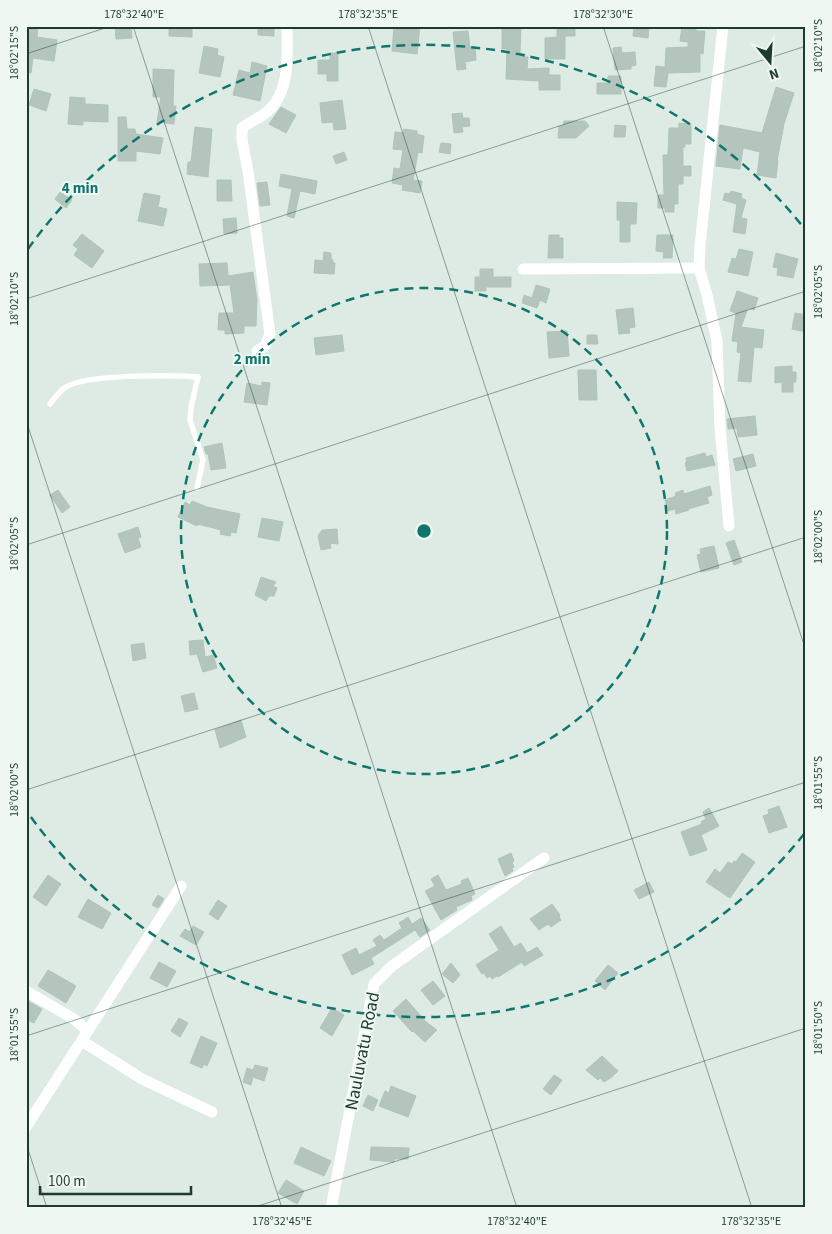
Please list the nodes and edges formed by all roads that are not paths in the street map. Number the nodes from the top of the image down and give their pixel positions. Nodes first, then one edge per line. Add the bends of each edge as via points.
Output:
1 (287, 26) edge
2 (723, 26) edge
3 (699, 268) junction
4 (523, 269) dead end
5 (257, 350) dead end
6 (50, 404) dead end
7 (197, 488) dead end
8 (729, 526) dead end
9 (544, 858) dead end
10 (181, 886) dead end
11 (26, 991) edge
12 (88, 1031) junction
13 (82, 1041) junction
14 (212, 1112) dead end
15 (26, 1127) edge
16 (331, 1208) edge

1 - 5 street via 286,74 277,100 268,111 242,128 270,334 264,346
2 - 3 street
3 - 4 street
3 - 8 street via 717,341 720,428
6 - 7 lane via 66,387 92,379 198,377 190,413 203,460
9 - 16 street, Nauluvatu Road via 392,966 374,984
10 - 12 street
11 - 12 street via 74,1018
12 - 13 street
13 - 14 street via 142,1079
13 - 15 street

